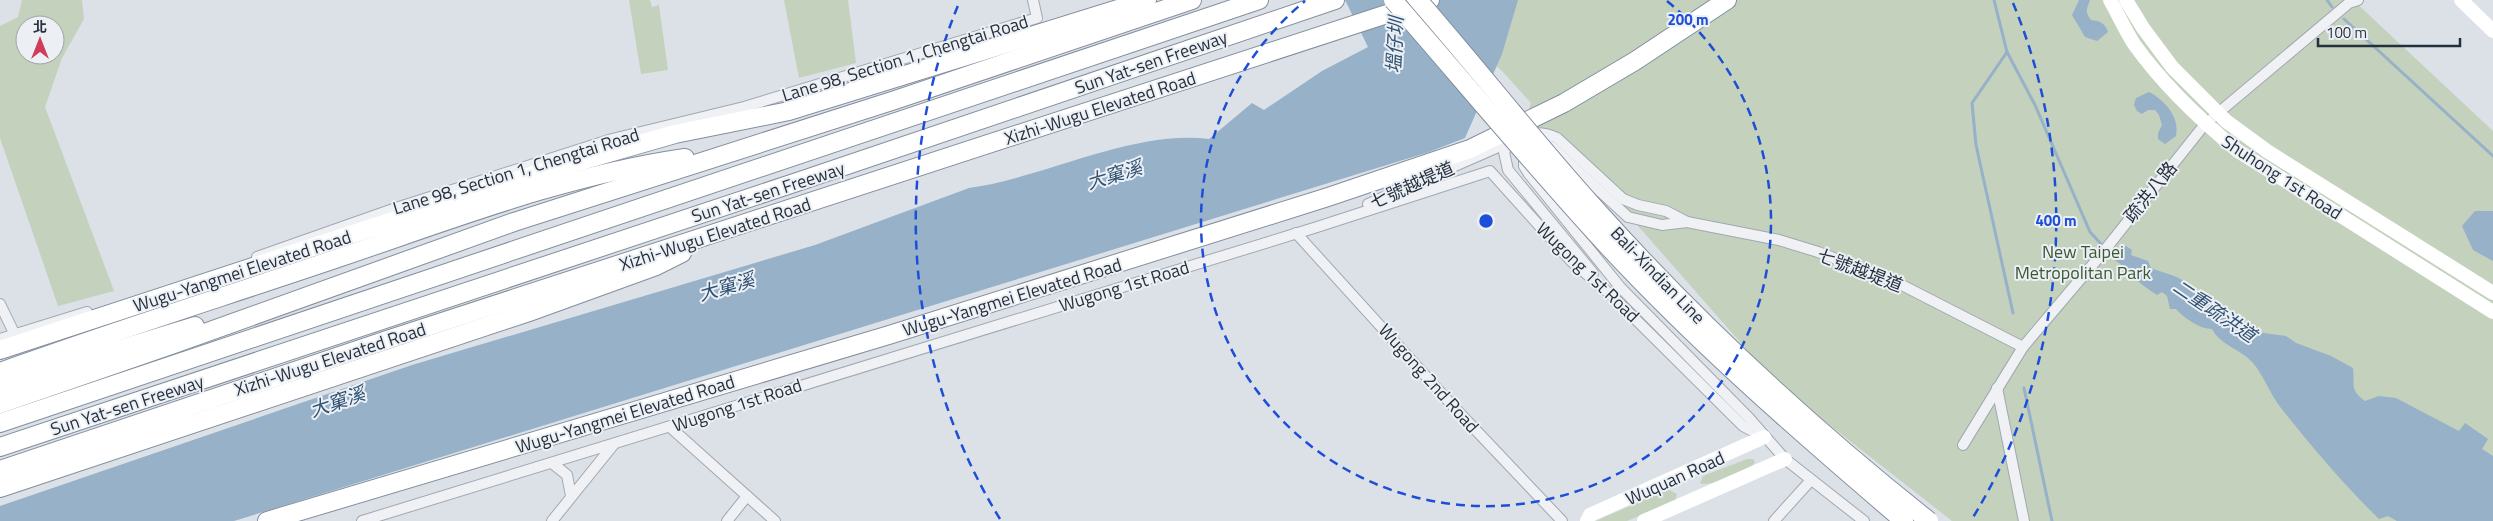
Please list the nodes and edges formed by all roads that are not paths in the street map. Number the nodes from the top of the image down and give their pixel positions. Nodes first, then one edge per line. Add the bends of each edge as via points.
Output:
1 (1033, 0) edge
2 (1147, 0) edge
3 (1192, 0) edge
4 (1259, 0) edge
5 (1335, 0) edge
6 (1393, 0) edge
7 (1418, 0) edge
8 (1430, 0) edge
9 (1727, 0) edge
10 (2110, 0) edge
11 (2126, 0) edge
12 (2358, 0) edge
13 (2462, 0) edge
14 (2493, 31) edge
15 (2218, 114) junction
16 (2205, 124) junction
17 (866, 133) junction
18 (1510, 142) junction
19 (800, 181) junction
20 (1687, 222) junction
21 (1314, 228) junction
22 (1296, 233) junction
23 (1620, 287) joint
24 (2493, 293) edge
25 (1610, 294) junction
26 (297, 298) junction
27 (0, 304) edge
28 (2493, 312) edge
29 (15, 335) junction
30 (0, 339) edge
31 (2024, 347) junction
32 (0, 350) edge
33 (0, 372) edge
34 (0, 386) edge
35 (1997, 388) junction
36 (0, 404) edge
37 (0, 423) edge
38 (670, 427) junction
39 (1764, 437) junction
40 (614, 444) junction
41 (1963, 445) dead end
42 (0, 448) edge
43 (1785, 459) junction
44 (30, 460) junction
45 (552, 463) junction
46 (0, 470) edge
47 (1811, 480) junction
48 (0, 481) edge
49 (0, 488) edge
50 (571, 496) junction
51 (747, 496) junction
52 (267, 521) edge
53 (362, 521) edge
54 (552, 521) edge
55 (727, 521) edge
56 (775, 521) edge
57 (1562, 521) edge
58 (1587, 521) edge
59 (1644, 521) edge
60 (1774, 521) edge
61 (1864, 521) edge
62 (1904, 521) edge
63 (1929, 521) edge
64 (2024, 521) edge

1 - 29 street, Lane 98, Section 1, Chengtai Road via 1037,18 744,107 612,139 188,281
2 - 32 highway, Wugu-Yangmei Elevated Road via 789,111 675,134 539,173
3 - 26 highway via 895,100 514,222
4 - 17 highway, Sun Yat-sen Freeway
5 - 19 highway, Sun Yat-sen Freeway
6 - 62 highway, Bali-Xindian Line, bridge via 1592,229 1650,289 1759,394
7 - 63 highway, Bali-Xindian Line, bridge via 1601,216 1710,329
8 - 44 highway, Xizhi-Wugu Elevated Road, bridge via 390,339
9 - 52 highway, Wugu-Yangmei Elevated Road, bridge via 1564,103 1470,149 1319,200 889,335
10 - 16 street, Shuhong 1st Road via 2133,42 2154,70
11 - 15 street, Shuhong 1st Road via 2172,67
12 - 15 street, 疏洪八路 via 2349,3
13 - 14 street
15 - 16 street, 疏洪八路
15 - 24 street, Shuhong 1st Road via 2267,151
16 - 28 street, Shuhong 1st Road via 2238,152
16 - 31 street, 疏洪八路
17 - 33 highway via 621,168 511,199
17 - 37 highway, Sun Yat-sen Freeway
18 - 20 street, 七號越堤道 via 1528,134 1548,133 1623,199 1666,211
18 - 21 street, 七號越堤道
18 - 25 street via 1504,152 1508,170
19 - 42 highway, Sun Yat-sen Freeway
19 - 49 highway via 735,227 656,266 520,315
20 - 23 street, 七號越堤道 via 1662,225 1628,217 1552,147 1545,143 1527,149 1522,156 1524,166
20 - 31 street, 七號越堤道 via 1779,240 1855,266 1894,281
21 - 22 street, Wugong 1st Road
21 - 25 street, Wugong 1st Road via 1490,171 1570,261
22 - 38 street, Wugong 1st Road
22 - 57 street, Wugong 2nd Road
23 - 39 street, Wugong 1st Road
25 - 39 street, Wugong 1st Road via 1743,426
26 - 34 highway via 168,333
26 - 36 highway
27 - 29 street
29 - 30 street, Lane 98, Section 1, Chengtai Road
31 - 35 street, 疏洪八路
35 - 41 street, 疏洪八路
35 - 64 street
38 - 40 street, Wugong 1st Road
38 - 51 street
39 - 43 street, Wugong 1st Road
39 - 58 street, Wuquan Road via 1590,515
40 - 45 street, Wugong 1st Road
40 - 50 street
43 - 47 street, Wugong 1st Road
43 - 59 street, Wuquan Road
44 - 46 highway, Xizhi-Wugu Elevated Road
44 - 48 highway
45 - 50 street via 567,474
45 - 53 street, Wugong 1st Road
47 - 60 street
47 - 61 street, Wugong 1st Road
50 - 54 street
51 - 55 street
51 - 56 street

